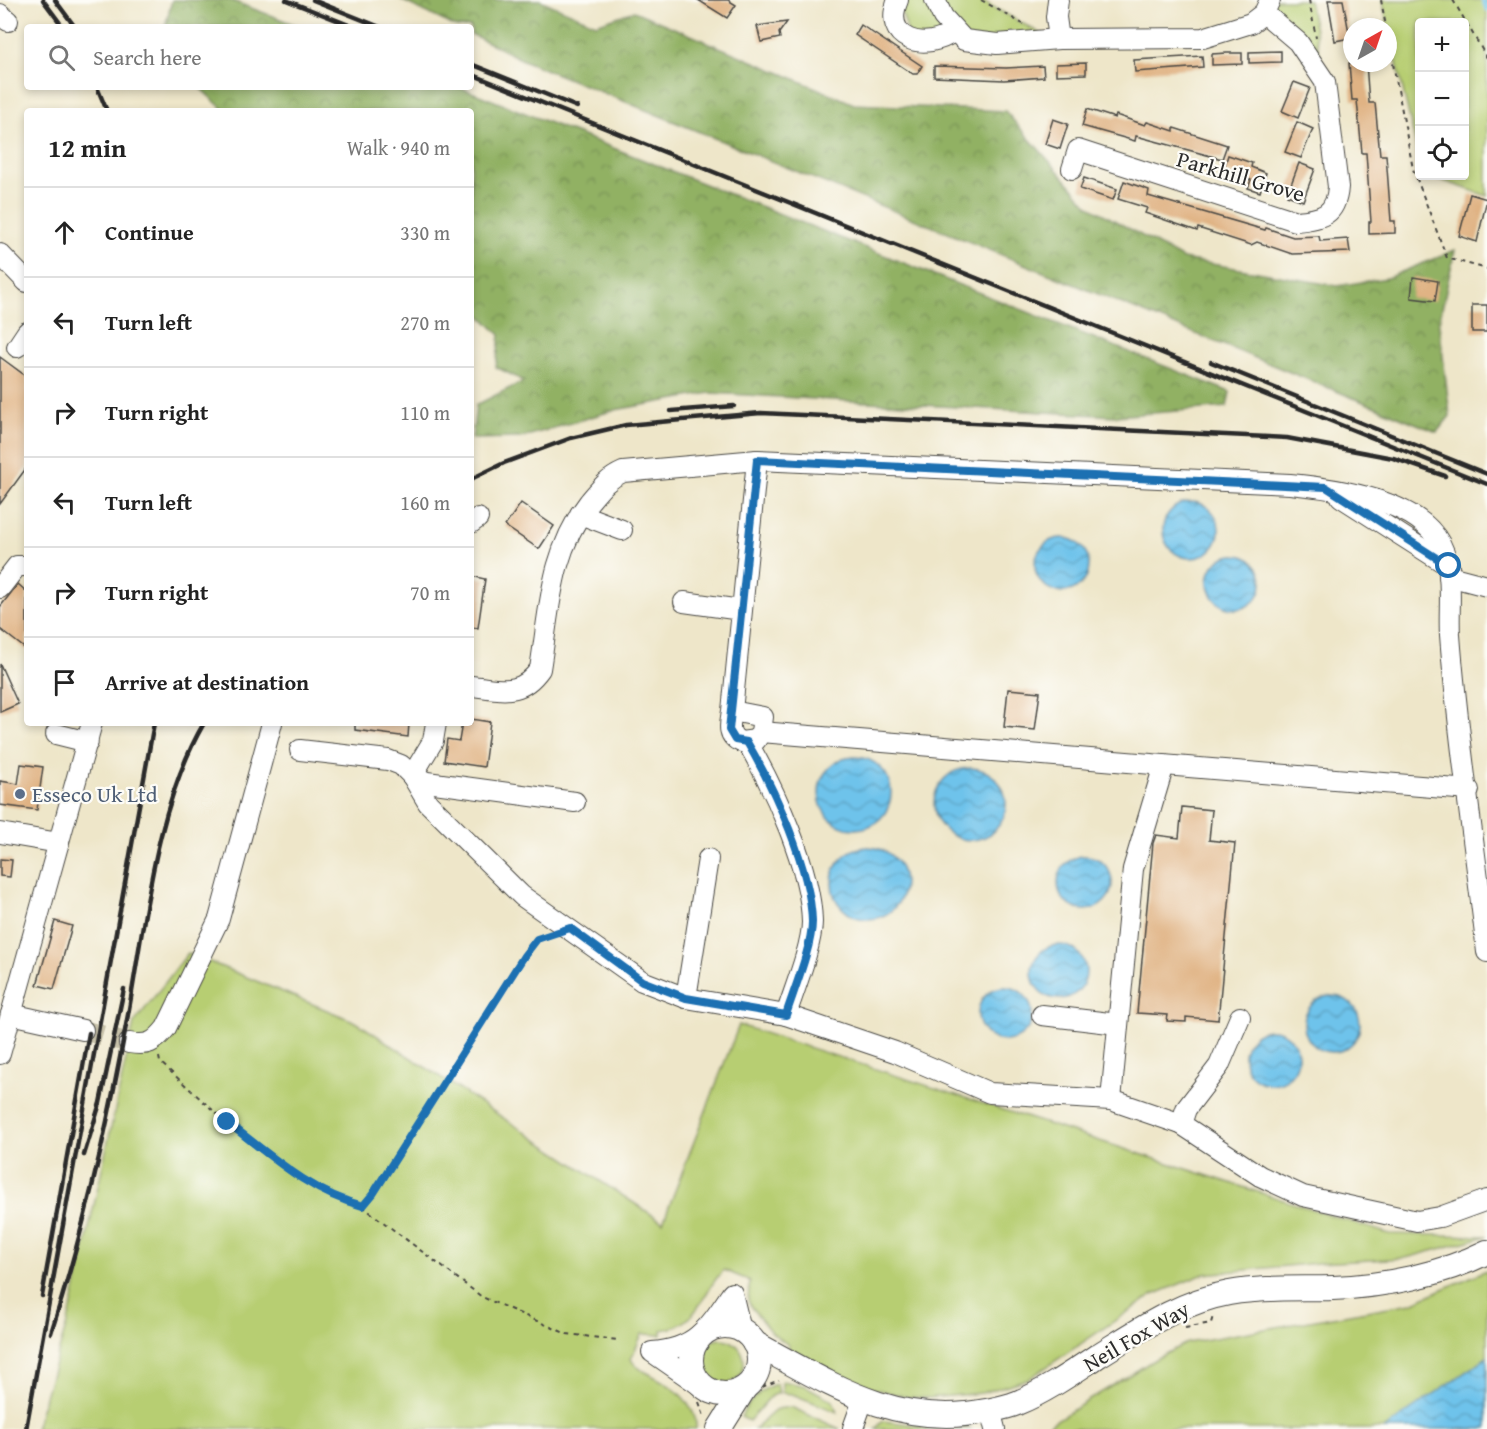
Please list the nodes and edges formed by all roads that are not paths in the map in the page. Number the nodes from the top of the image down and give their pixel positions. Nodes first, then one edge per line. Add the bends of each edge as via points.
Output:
1 (898, 0) edge
2 (935, 0) edge
3 (1058, 0) edge
4 (1267, 6) edge
5 (955, 31) junction
6 (1056, 40) junction
7 (1072, 169) dead end
8 (4, 264) edge
9 (24, 280) edge
10 (757, 460) junction
11 (580, 514) junction
12 (622, 530) dead end
13 (24, 566) edge
14 (1449, 571) junction
15 (1487, 586) edge
16 (0, 588) edge
17 (684, 602) dead end
18 (741, 610) junction
19 (474, 686) edge
20 (732, 711) junction
21 (272, 726) edge
22 (435, 726) edge
23 (90, 733) edge
24 (56, 734) dead end
25 (754, 737) junction
26 (300, 750) dead end
27 (1164, 765) junction
28 (412, 776) junction
29 (1469, 790) junction
30 (575, 802) dead end
31 (0, 833) edge
32 (59, 843) junction
33 (708, 859) dead end
34 (1487, 952) edge
35 (686, 998) junction
36 (9, 1004) edge
37 (786, 1015) junction
38 (1042, 1015) dead end
39 (1240, 1017) dead end
40 (1118, 1024) junction
41 (82, 1030) tunnel mouth
42 (129, 1043) tunnel mouth
43 (0, 1051) edge
44 (1111, 1100) junction
45 (1181, 1124) junction
46 (1487, 1200) edge
47 (1487, 1252) edge
48 (700, 1336) junction
49 (747, 1336) junction
50 (790, 1373) junction
51 (757, 1382) junction
52 (862, 1400) junction
53 (709, 1409) edge
54 (992, 1420) edge
55 (852, 1428) edge

1 - 5 street via 895,15 899,30 910,40 933,43
2 - 5 street
3 - 6 street
4 - 6 street via 1251,23 1203,38
4 - 7 street, Parkhill Grove via 1325,82 1338,187 1337,201 1327,214 1315,220 1296,221 1078,150
5 - 6 street via 964,40 980,44
8 - 9 street
10 - 11 street via 623,472 608,479
10 - 14 street via 1326,487 1404,512 1425,524 1440,544
10 - 18 street
11 - 12 street
11 - 19 street via 557,561 540,669 531,682 519,689
13 - 16 street via 17,566
14 - 15 street
14 - 29 street via 1450,634
17 - 18 street
18 - 20 street
20 - 25 street via 732,736 741,742
20 - 25 street via 764,717
21 - 42 street via 219,919 166,1028 155,1042 144,1046
22 - 28 street via 426,756
23 - 24 street
23 - 32 street
25 - 27 street
25 - 37 street via 808,889 812,924
26 - 28 street via 388,760 401,765
27 - 29 street
27 - 40 street via 1133,869
28 - 30 street via 427,782
28 - 35 street via 428,804 522,896 642,981
29 - 34 street
31 - 32 street
32 - 36 street
33 - 35 street
35 - 37 street
36 - 41 street
36 - 43 street
37 - 44 street via 895,1052 990,1093
38 - 40 street
39 - 45 street via 1219,1066 1186,1109
40 - 44 street
44 - 45 street
45 - 46 street via 1260,1176 1303,1196 1417,1221
47 - 54 main road, Neil Fox Way via 1449,1267 1399,1279 1358,1286 1229,1293 1185,1305 1159,1317
48 - 49 main road, Neil Fox Way via 719,1326
48 - 49 street via 735,1287
48 - 53 main road via 690,1356 691,1367
48 - 53 street via 671,1350 646,1350
49 - 50 main road, Neil Fox Way
49 - 51 main road via 759,1358
50 - 51 main road
50 - 52 main road, Neil Fox Way
51 - 53 main road
51 - 53 main road via 721,1395
52 - 54 main road, Neil Fox Way via 925,1416
52 - 55 street

